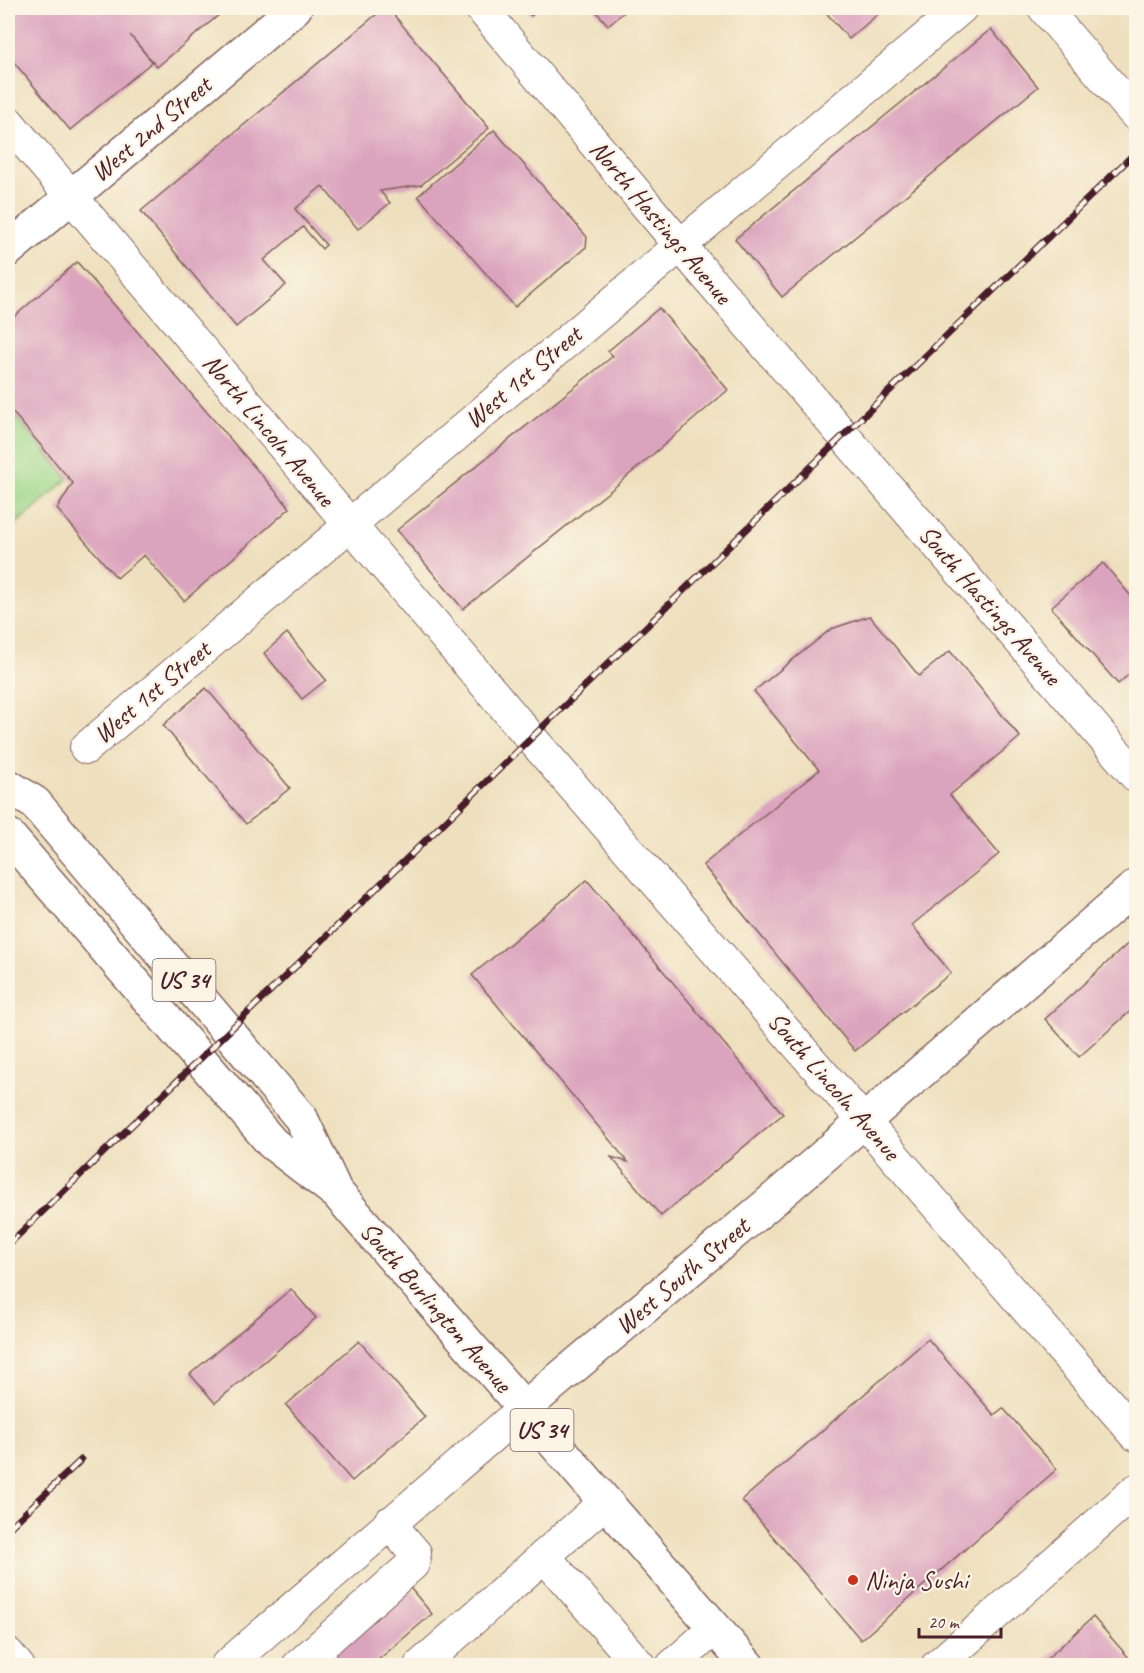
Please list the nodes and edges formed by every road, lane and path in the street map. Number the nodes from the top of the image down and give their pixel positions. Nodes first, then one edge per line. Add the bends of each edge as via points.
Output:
1 (295, 8) edge
2 (480, 8) edge
3 (961, 8) edge
4 (1044, 8) edge
5 (1137, 115) edge
6 (8, 122) edge
7 (70, 197) junction
8 (679, 244) junction
9 (8, 250) edge
10 (842, 435) joint
11 (350, 525) junction
12 (531, 738) joint
13 (86, 748) dead end
14 (1137, 776) edge
15 (8, 786) edge
16 (8, 835) edge
17 (1137, 886) edge
18 (865, 1121) junction
19 (337, 1193) junction
20 (523, 1408) junction
21 (1137, 1435) edge
22 (1137, 1490) edge
23 (605, 1502) junction
24 (389, 1523) junction
25 (544, 1556) junction
26 (715, 1628) junction
27 (8, 1654) edge
28 (18, 1665) edge
29 (226, 1665) edge
30 (298, 1665) edge
31 (420, 1665) edge
32 (640, 1665) edge
33 (672, 1665) edge
34 (748, 1665) edge
35 (938, 1665) edge

1 - 7 main road, West 2nd Street
2 - 8 street, North Hastings Avenue
3 - 8 street, West 1st Street
4 - 5 street
6 - 7 street, North Lincoln Avenue
7 - 9 main road, West 2nd Street
7 - 11 street, North Lincoln Avenue
8 - 10 street, North Hastings Avenue
8 - 11 street, West 1st Street
10 - 14 street, South Hastings Avenue
11 - 12 street, North Lincoln Avenue
11 - 13 street, West 1st Street
12 - 18 street, South Lincoln Avenue
15 - 19 main road, US 34 via 36,803 300,1118
16 - 19 main road, US 34 via 272,1143
17 - 18 main road, West South Street
18 - 20 main road, West South Street
18 - 21 street, South Lincoln Avenue
19 - 20 main road, South Burlington Avenue / US 34
20 - 23 main road, South Burlington Avenue / US 34
20 - 24 street, West South Street
22 - 35 street
23 - 25 street
23 - 26 main road, South Burlington Avenue / US 34
24 - 29 street, West South Street
24 - 30 street via 415,1553 413,1564
25 - 31 street
25 - 32 street
26 - 33 street
26 - 34 main road, South Burlington Avenue / US 34
27 - 28 street

